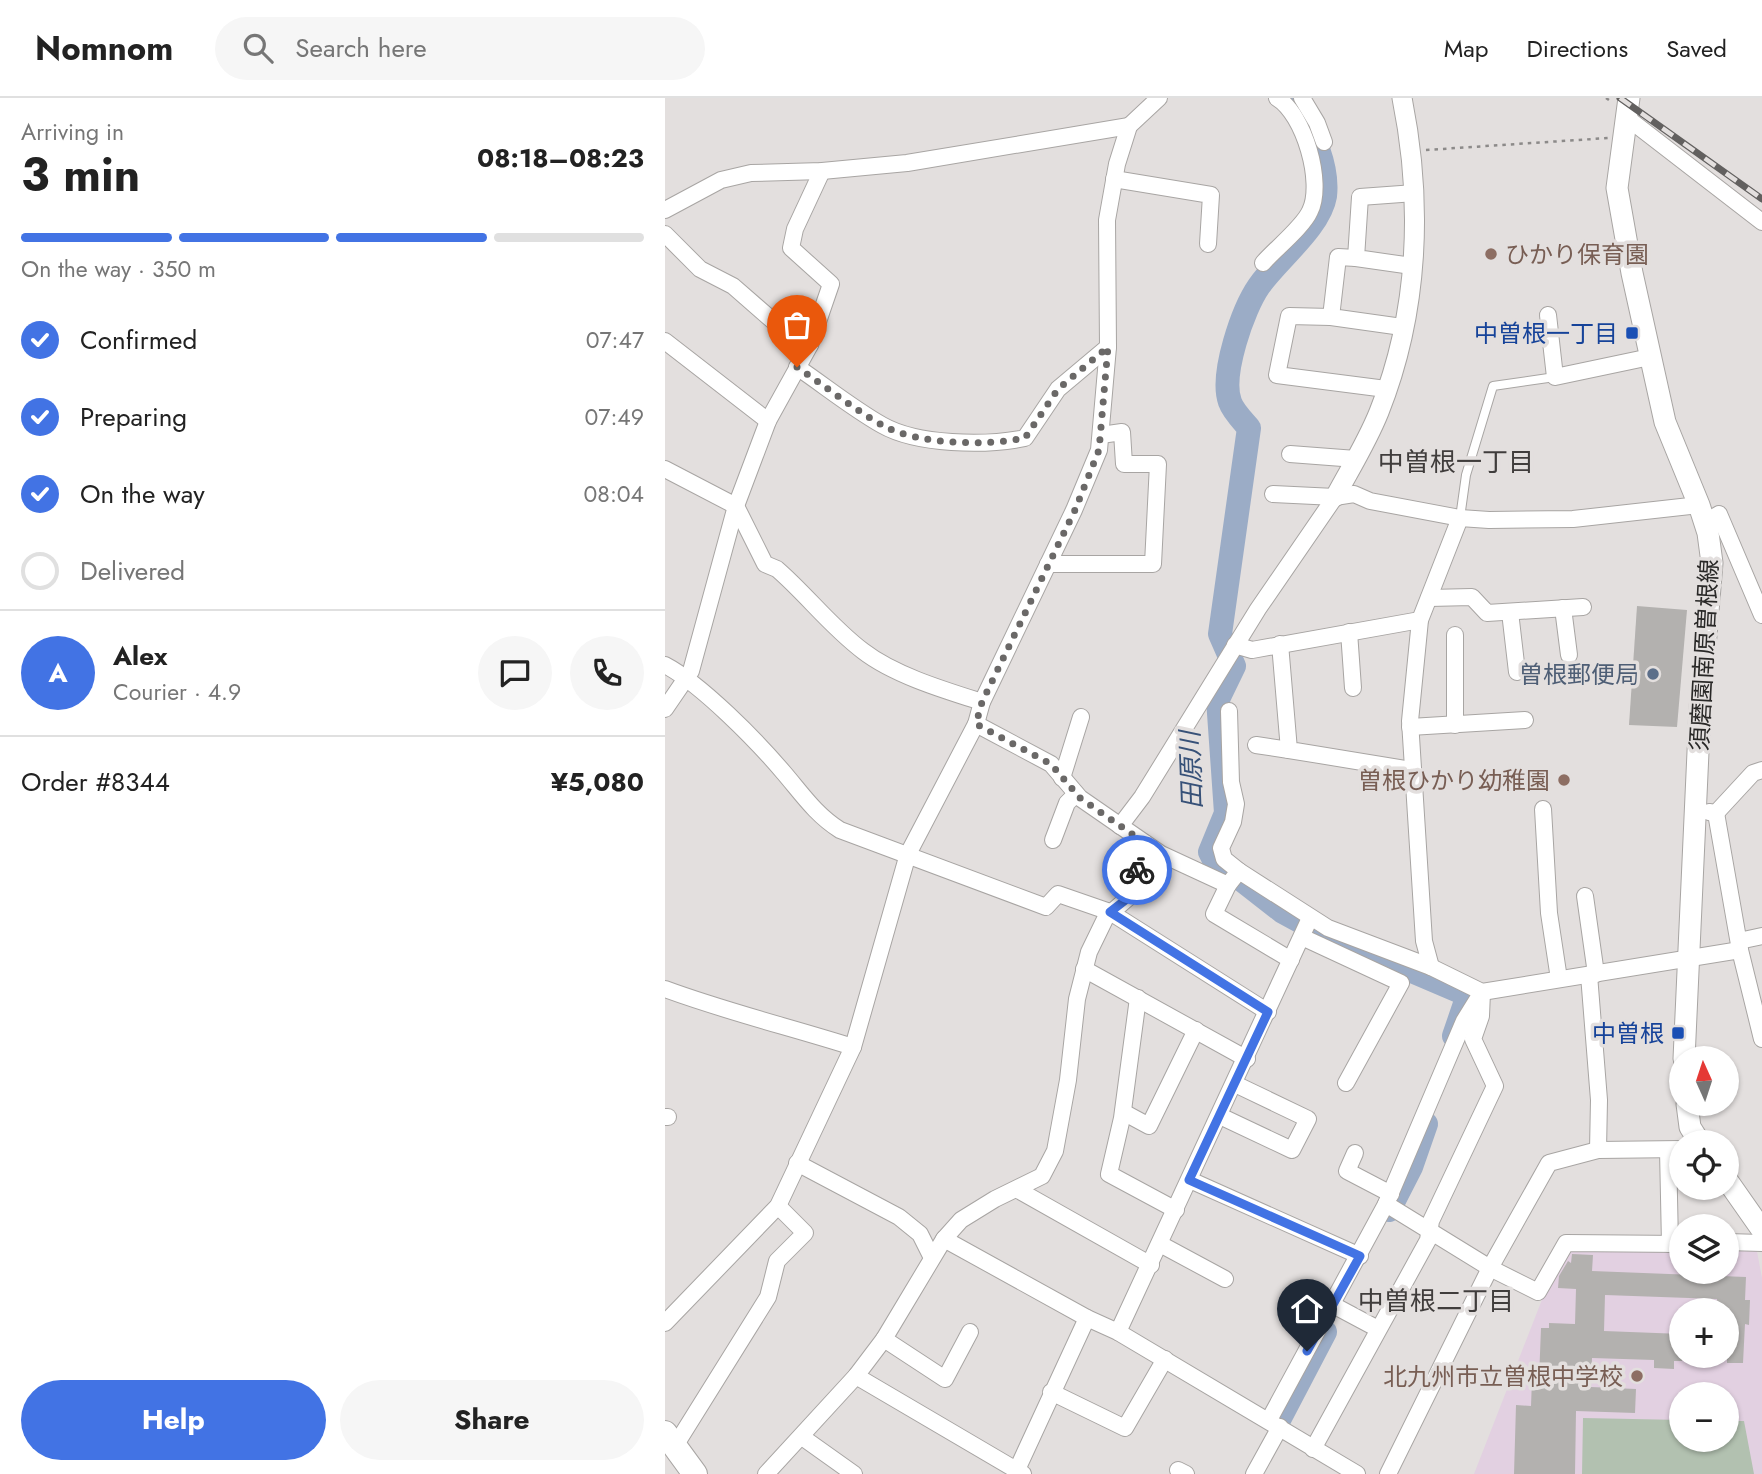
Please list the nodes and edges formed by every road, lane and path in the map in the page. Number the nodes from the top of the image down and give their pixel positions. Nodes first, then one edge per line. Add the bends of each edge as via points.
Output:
1 (1159, 98) edge
2 (1277, 98) edge
3 (1302, 98) edge
4 (1402, 98) edge
5 (1628, 107) edge
6 (1129, 126) junction
7 (1623, 140) junction
8 (1324, 142) dead end
9 (1412, 150) junction
10 (822, 171) junction
11 (1114, 179) junction
12 (1415, 193) junction
13 (665, 210) edge
14 (1762, 222) edge
15 (665, 234) edge
16 (1208, 244) dead end
17 (1356, 258) junction
18 (1263, 263) dead end
19 (1412, 266) junction
20 (1548, 315) dead end
21 (1331, 317) junction
22 (1402, 327) junction
23 (665, 341) edge
24 (810, 345) junction
25 (1108, 347) junction
26 (1650, 357) junction
27 (797, 367) junction
28 (1555, 377) junction
29 (1386, 389) junction
30 (768, 421) junction
31 (1101, 435) junction
32 (1290, 454) dead end
33 (1356, 459) junction
34 (665, 469) edge
35 (1273, 494) dead end
36 (1335, 497) junction
37 (736, 506) junction
38 (1702, 514) junction
39 (1460, 518) junction
40 (1048, 564) junction
41 (1429, 598) junction
42 (1583, 607) dead end
43 (1563, 608) junction
44 (1510, 612) junction
45 (1762, 615) edge
46 (1420, 621) junction
47 (1349, 632) junction
48 (1455, 635) dead end
49 (1280, 644) junction
50 (1235, 645) junction
51 (1569, 655) dead end
52 (665, 665) edge
53 (1517, 672) dead end
54 (688, 677) junction
55 (1353, 688) dead end
56 (982, 702) junction
57 (665, 709) edge
58 (1229, 710) dead end
59 (1081, 717) dead end
60 (1525, 720) dead end
61 (976, 724) junction
62 (1455, 724) junction
63 (1410, 727) junction
64 (1256, 746) dead end
65 (1289, 750) junction
66 (1411, 770) junction
67 (1762, 770) edge
68 (1062, 778) junction
69 (1076, 794) junction
70 (1543, 809) dead end
71 (1706, 812) junction
72 (1120, 826) junction
73 (1053, 840) dead end
74 (1145, 843) junction
75 (908, 853) junction
76 (1239, 872) junction
77 (1228, 886) junction
78 (1585, 896) dead end
79 (1110, 912) junction
80 (1310, 918) junction
81 (1762, 936) edge
82 (1302, 937) junction
83 (1739, 946) junction
84 (1291, 960) junction
85 (1409, 960) junction
86 (1690, 960) junction
87 (1431, 967) junction
88 (1084, 969) junction
89 (1592, 974) junction
90 (1559, 979) junction
91 (1401, 983) junction
92 (665, 989) edge
93 (1482, 992) junction
94 (1138, 998) junction
95 (1268, 1012) junction
96 (1196, 1030) junction
97 (1762, 1039) edge
98 (1685, 1046) edge
99 (853, 1047) junction
100 (1247, 1059) junction
101 (1346, 1083) dead end
102 (1235, 1084) junction
103 (1123, 1112) junction
104 (1220, 1116) junction
105 (1598, 1150) junction
106 (1669, 1150) edge
107 (1355, 1153) dead end
108 (797, 1163) junction
109 (1189, 1180) junction
110 (1017, 1190) junction
111 (1739, 1197) edge
112 (1389, 1199) junction
113 (778, 1206) junction
114 (1176, 1210) junction
115 (1762, 1230) edge
116 (1429, 1233) junction
117 (944, 1239) junction
118 (1739, 1242) edge
119 (1762, 1243) edge
120 (1160, 1244) junction
121 (1669, 1244) edge
122 (1360, 1256) junction
123 (932, 1258) junction
124 (1151, 1265) junction
125 (1490, 1268) junction
126 (1225, 1279) dead end
127 (1332, 1305) junction
128 (1087, 1318) junction
129 (665, 1323) edge
130 (1378, 1329) junction
131 (969, 1332) dead end
132 (1118, 1332) junction
133 (884, 1339) junction
134 (1165, 1359) junction
135 (856, 1376) junction
136 (1051, 1392) junction
137 (1275, 1424) junction
138 (802, 1437) junction
139 (670, 1439) edge
140 (1314, 1449) junction
141 (1018, 1473) edge
142 (695, 1474) edge
143 (766, 1474) edge
144 (854, 1474) edge
145 (1254, 1474) edge
146 (1357, 1474) edge
147 (1388, 1474) edge

1 - 6 street
2 - 18 street via 1297,121 1316,180 1310,212
3 - 8 street
4 - 9 street
5 - 7 main road, 須磨園南原曽根線
5 - 14 street
6 - 10 street via 907,163
6 - 11 street
7 - 9 path
7 - 26 main road, 須磨園南原曽根線 via 1616,188
9 - 12 street
10 - 13 street via 751,173 722,180
10 - 24 street via 791,248 831,284
11 - 16 street via 1211,195
11 - 25 street via 1107,220
12 - 17 street via 1360,197
12 - 19 street
15 - 24 street via 700,269 733,286
17 - 19 street
17 - 21 street via 1338,257
19 - 22 street
20 - 28 street
21 - 22 street
21 - 29 street via 1289,316 1277,375
22 - 29 street
23 - 30 street
24 - 27 street
25 - 27 street via 1058,389 1025,438 1011,441 914,437 883,426
25 - 31 street
26 - 28 street
26 - 38 main road, 須磨園南原曽根線 via 1665,422
27 - 30 street
28 - 39 lane via 1493,386 1466,475
29 - 33 street
30 - 37 street
31 - 40 street via 1089,474
31 - 40 street via 1122,432 1124,464 1158,464 1153,564
32 - 33 street
33 - 36 street
34 - 37 street
35 - 36 street
36 - 39 street via 1354,494
36 - 50 street
37 - 54 street
37 - 56 street via 765,564 777,569 865,654 933,686
38 - 39 street
38 - 45 street via 1719,514
38 - 71 main road, 須磨園南原曽根線 via 1712,563
39 - 41 street
40 - 56 street
41 - 44 street via 1472,597 1487,613
41 - 46 street
42 - 43 street
43 - 44 street
43 - 51 street
44 - 53 street
46 - 47 street
46 - 63 street
47 - 49 street
47 - 55 street
48 - 62 street
49 - 50 street via 1252,650
49 - 65 street
50 - 72 street
52 - 54 street
54 - 57 street
54 - 75 street via 782,771 820,817 840,830
56 - 61 street
58 - 76 street via 1236,804 1221,848 1224,859
59 - 68 street
60 - 62 street
61 - 68 street via 1051,764
61 - 75 street
62 - 63 street
63 - 66 street
64 - 65 street
65 - 66 street
66 - 87 street via 1424,941
67 - 71 street
68 - 69 street
69 - 72 street
69 - 73 street via 1067,803
70 - 90 street via 1549,913
71 - 83 street
71 - 86 main road, 須磨園南原曽根線
72 - 74 street
74 - 77 street
74 - 79 street via 1128,898
75 - 79 street via 1046,907 1058,894
75 - 99 street
76 - 77 street
76 - 80 street
77 - 84 street via 1213,914
78 - 89 street
79 - 88 street
79 - 95 street
80 - 82 street
80 - 85 street
81 - 83 street
82 - 84 street
82 - 91 street
83 - 86 street
83 - 97 street
84 - 95 street
85 - 87 street
85 - 91 street
86 - 89 street
86 - 98 main road, 須磨園南原曽根線
87 - 93 street
88 - 94 street
88 - 110 street via 1055,1151 1042,1176
89 - 90 street
89 - 105 street
90 - 93 street
91 - 101 street
92 - 99 street via 731,1014 764,1019
93 - 112 street via 1464,1021
93 - 116 street via 1481,1016 1472,1039 1495,1086
94 - 96 street
94 - 103 street
95 - 100 street
96 - 100 street
96 - 103 street via 1149,1126
99 - 108 street
100 - 102 street
102 - 104 street
102 - 104 street via 1308,1119 1291,1150
103 - 114 street via 1109,1174
104 - 109 street
105 - 106 street
105 - 125 street via 1549,1163
107 - 112 street via 1347,1171
108 - 113 street
108 - 123 street via 899,1217 920,1234
109 - 114 street
109 - 122 street
110 - 117 street via 961,1220
110 - 124 street
111 - 115 main road
112 - 116 street
112 - 122 street
113 - 129 street
113 - 139 street via 804,1233 777,1261 768,1297
114 - 120 street
116 - 125 street
116 - 130 street
117 - 123 street
117 - 128 street
118 - 119 street
120 - 124 street
120 - 126 street
121 - 125 street via 1566,1243 1538,1292
122 - 127 street
123 - 133 street
124 - 132 street
125 - 147 street
127 - 130 street
127 - 137 street
128 - 132 street
128 - 136 street
130 - 140 street
131 - 133 street via 945,1379
132 - 134 street
133 - 135 street
134 - 136 street via 1125,1428
134 - 137 street
135 - 138 street
135 - 141 street
136 - 141 street
137 - 140 street
137 - 145 street
138 - 143 street
138 - 144 street
139 - 142 highway
140 - 146 street

